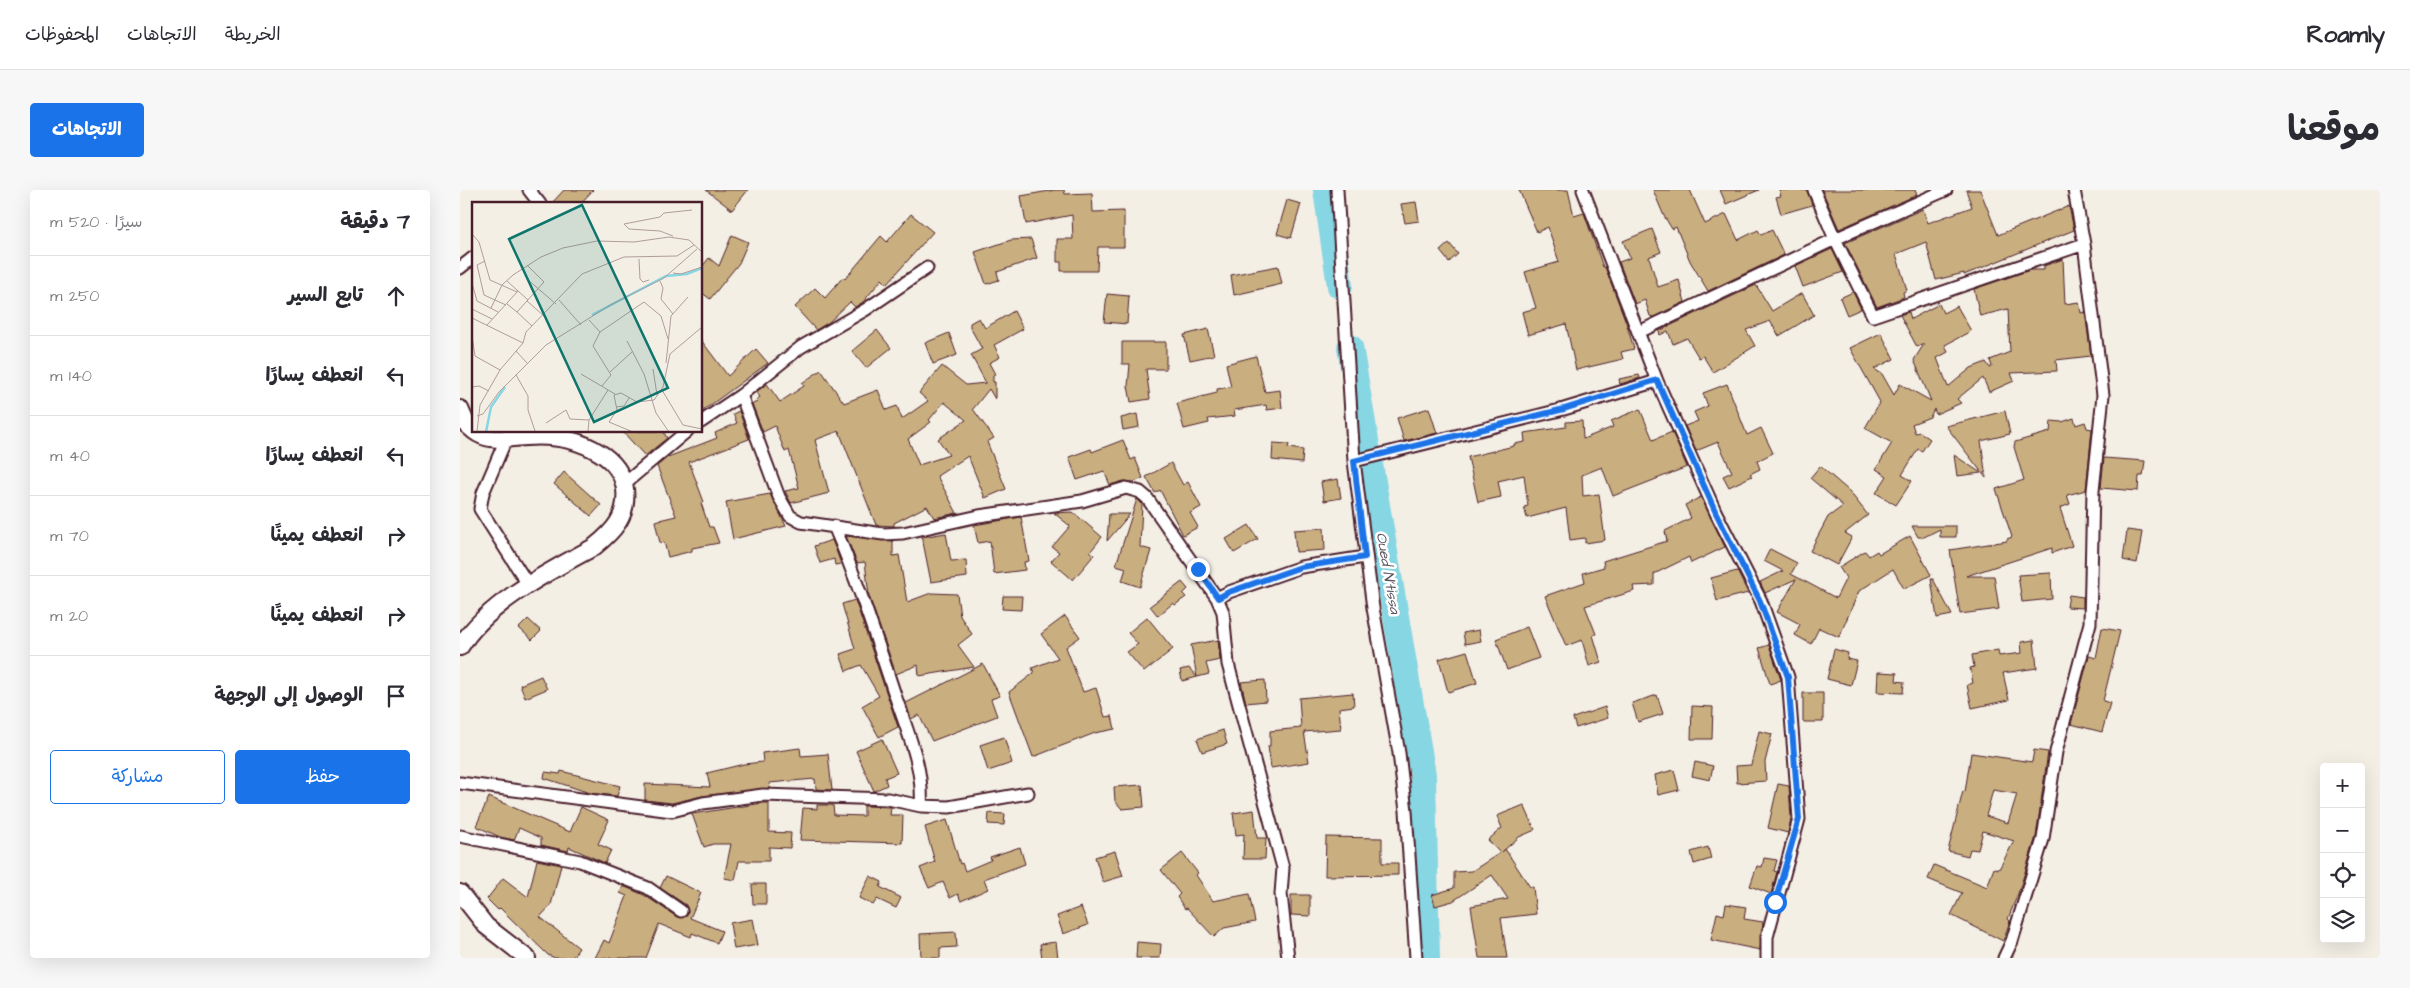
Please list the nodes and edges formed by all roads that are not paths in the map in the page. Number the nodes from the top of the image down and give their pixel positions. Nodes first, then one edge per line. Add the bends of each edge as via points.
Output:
1 (529, 190) edge
2 (1337, 190) edge
3 (1583, 190) edge
4 (1814, 190) edge
5 (1946, 190) edge
6 (2074, 190) edge
7 (538, 202) edge
8 (1835, 239) junction
9 (2084, 244) junction
10 (472, 258) edge
11 (460, 268) edge
12 (927, 268) dead end
13 (1639, 332) junction
14 (1657, 380) junction
15 (741, 395) junction
16 (460, 409) edge
17 (702, 421) edge
18 (472, 429) edge
19 (476, 432) edge
20 (682, 432) edge
21 (506, 439) junction
22 (1354, 461) junction
23 (624, 484) junction
24 (834, 526) junction
25 (1365, 557) junction
26 (529, 586) junction
27 (1218, 598) junction
28 (460, 647) edge
29 (460, 783) edge
30 (1028, 793) dead end
31 (921, 806) junction
32 (460, 836) edge
33 (462, 898) edge
34 (682, 911) dead end
35 (527, 958) edge
36 (1288, 958) edge
37 (1416, 958) edge
38 (1767, 958) edge
39 (2004, 958) edge

1 - 7 street
2 - 22 street
3 - 13 street
4 - 8 street
5 - 8 street
6 - 9 street
8 - 9 street via 1873,316
8 - 13 street
9 - 39 street via 2103,395 2093,491 2090,623 2056,752 2043,839
10 - 11 street
12 - 15 street via 865,310 801,347
13 - 14 street
14 - 22 street via 1564,409
14 - 38 street via 1716,513 1760,601 1788,677 1799,819 1767,937
15 - 17 street
15 - 24 street via 779,497 790,516 801,522
16 - 18 main road
19 - 21 main road via 492,439
20 - 23 street
21 - 23 main road via 563,438 579,442 610,459
21 - 26 street via 483,493 480,509
22 - 25 street
23 - 26 main road via 625,512 608,535
24 - 27 street via 883,534 903,533 979,516 1082,502 1126,488 1147,498
24 - 31 street via 869,614 912,744 921,780
25 - 27 street via 1301,567
25 - 37 street via 1399,753
26 - 28 main road via 489,612
27 - 36 street via 1223,612 1228,664 1283,868 1281,894
29 - 31 street via 672,811 762,795 888,800
30 - 31 street via 949,807
32 - 34 street via 580,861 648,888
33 - 35 main road via 486,926

